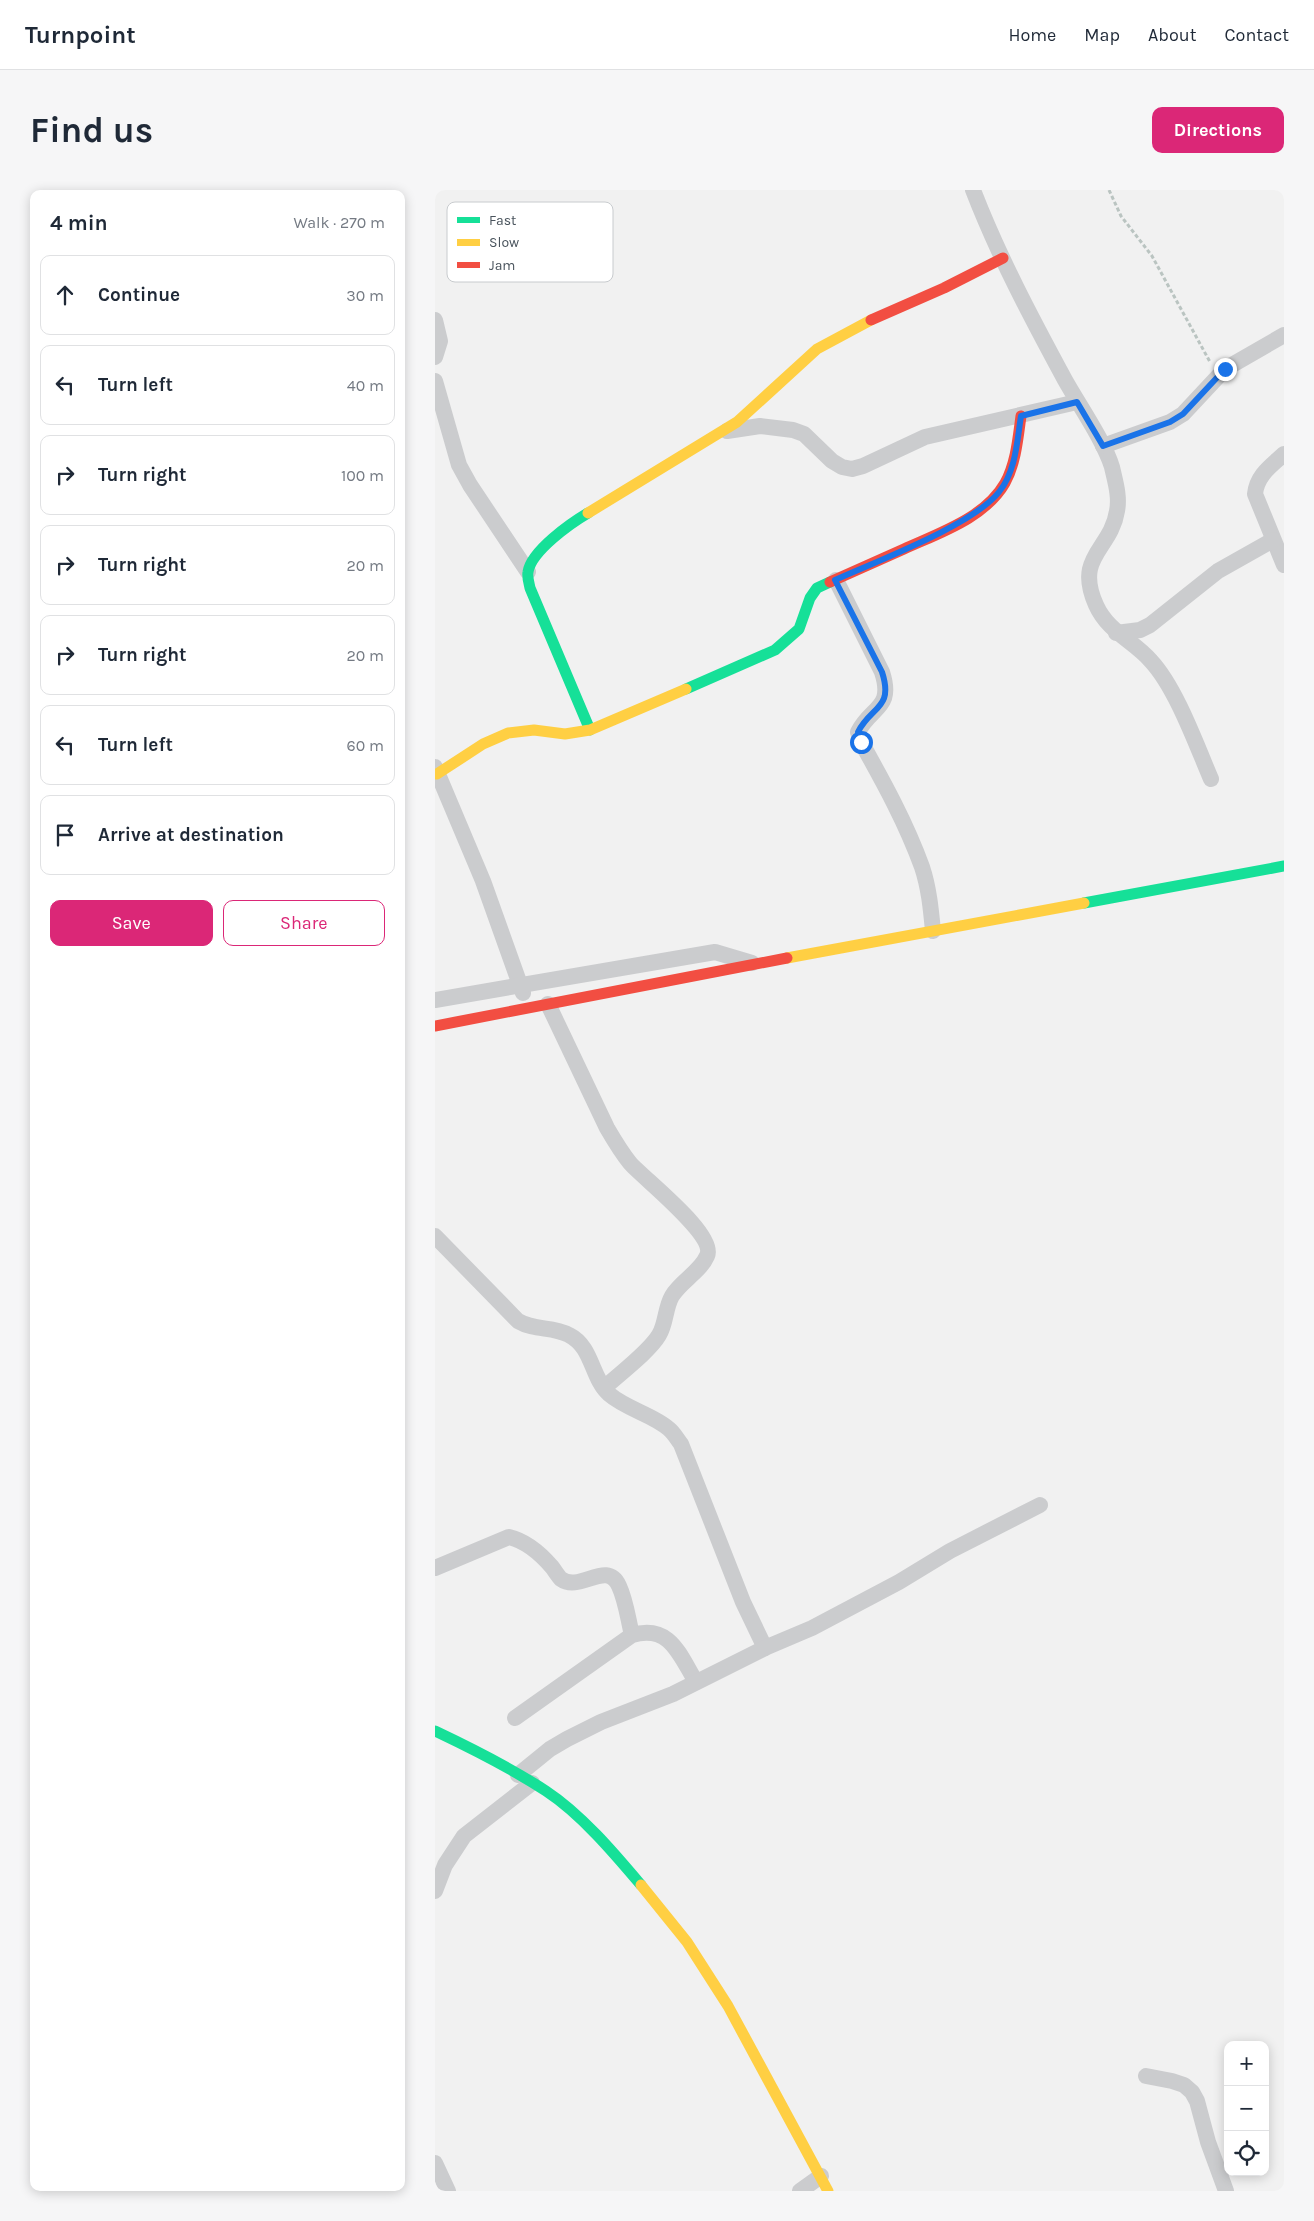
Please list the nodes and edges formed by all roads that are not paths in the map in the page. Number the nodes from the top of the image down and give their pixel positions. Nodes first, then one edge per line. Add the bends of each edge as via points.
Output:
1 (973, 190) edge
2 (1003, 258) junction
3 (435, 320) edge
4 (1284, 335) edge
5 (435, 357) edge
6 (435, 381) edge
7 (1077, 402) junction
8 (1021, 416) junction
9 (718, 434) junction
10 (1103, 446) junction
11 (1284, 454) edge
12 (1273, 540) junction
13 (1284, 564) edge
14 (528, 572) junction
15 (835, 580) junction
16 (1116, 633) junction
17 (591, 730) junction
18 (436, 770) edge
19 (1211, 779) dead end
20 (440, 792) edge
21 (1284, 866) edge
22 (933, 931) junction
23 (755, 964) junction
24 (688, 977) joint
25 (521, 985) junction
26 (435, 1000) edge
27 (527, 1008) junction
28 (551, 1008) junction
29 (435, 1026) edge
30 (435, 1036) edge
31 (435, 1236) edge
32 (604, 1388) junction
33 (1040, 1505) dead end
34 (435, 1568) edge
35 (632, 1634) junction
36 (765, 1648) junction
37 (697, 1682) junction
38 (515, 1718) dead end
39 (435, 1731) edge
40 (518, 1774) junction
41 (532, 1783) junction
42 (435, 1891) edge
43 (1146, 2076) dead end
44 (435, 2164) edge
45 (824, 2184) edge
46 (446, 2190) edge
47 (800, 2191) edge
48 (1225, 2191) edge

1 - 2 street
2 - 7 street
2 - 9 street via 838,336 817,349 737,422
3 - 5 street via 439,341
4 - 10 street via 1217,376 1193,405 1170,422
6 - 14 street via 459,465
7 - 8 street
7 - 10 street
8 - 9 street via 925,437 851,469 832,461 804,434 793,430 760,426
8 - 15 street via 1009,473 1000,492 989,503 927,538
9 - 14 street via 556,536 533,561
10 - 16 street via 1115,482 1117,512 1091,561 1089,574 1096,605
11 - 12 street via 1256,484 1255,494
12 - 13 street
12 - 16 street via 1218,571 1150,625 1140,630
14 - 17 street via 530,588
15 - 17 street via 817,588 809,598 802,624 775,650
15 - 22 street via 886,684 885,698 858,732 896,804 922,867
16 - 19 street via 1151,661 1163,677
17 - 18 street via 573,734 533,730 501,736
18 - 20 street
20 - 25 street via 483,881
21 - 22 street
22 - 23 street
23 - 24 street
23 - 25 street via 715,952
24 - 28 street via 653,994
25 - 26 street
25 - 27 street
27 - 28 street
27 - 29 street
28 - 30 street
28 - 32 street via 619,1148 708,1244 708,1255 702,1264 673,1296 660,1334
31 - 32 street via 518,1321 529,1328 556,1329 571,1335 589,1356
32 - 36 street via 628,1407 661,1423 681,1444 743,1602
33 - 36 street via 812,1628
34 - 35 street via 509,1537 519,1539 561,1579 571,1583 606,1574 613,1576 619,1585
35 - 37 street via 654,1632 663,1635
35 - 38 street
36 - 37 street
37 - 40 street via 567,1739
39 - 40 street
40 - 41 street
41 - 42 street via 464,1836 445,1865
41 - 45 street via 596,1834 687,1942 728,2006
43 - 48 street via 1184,2085 1192,2092
44 - 46 street
45 - 47 street

